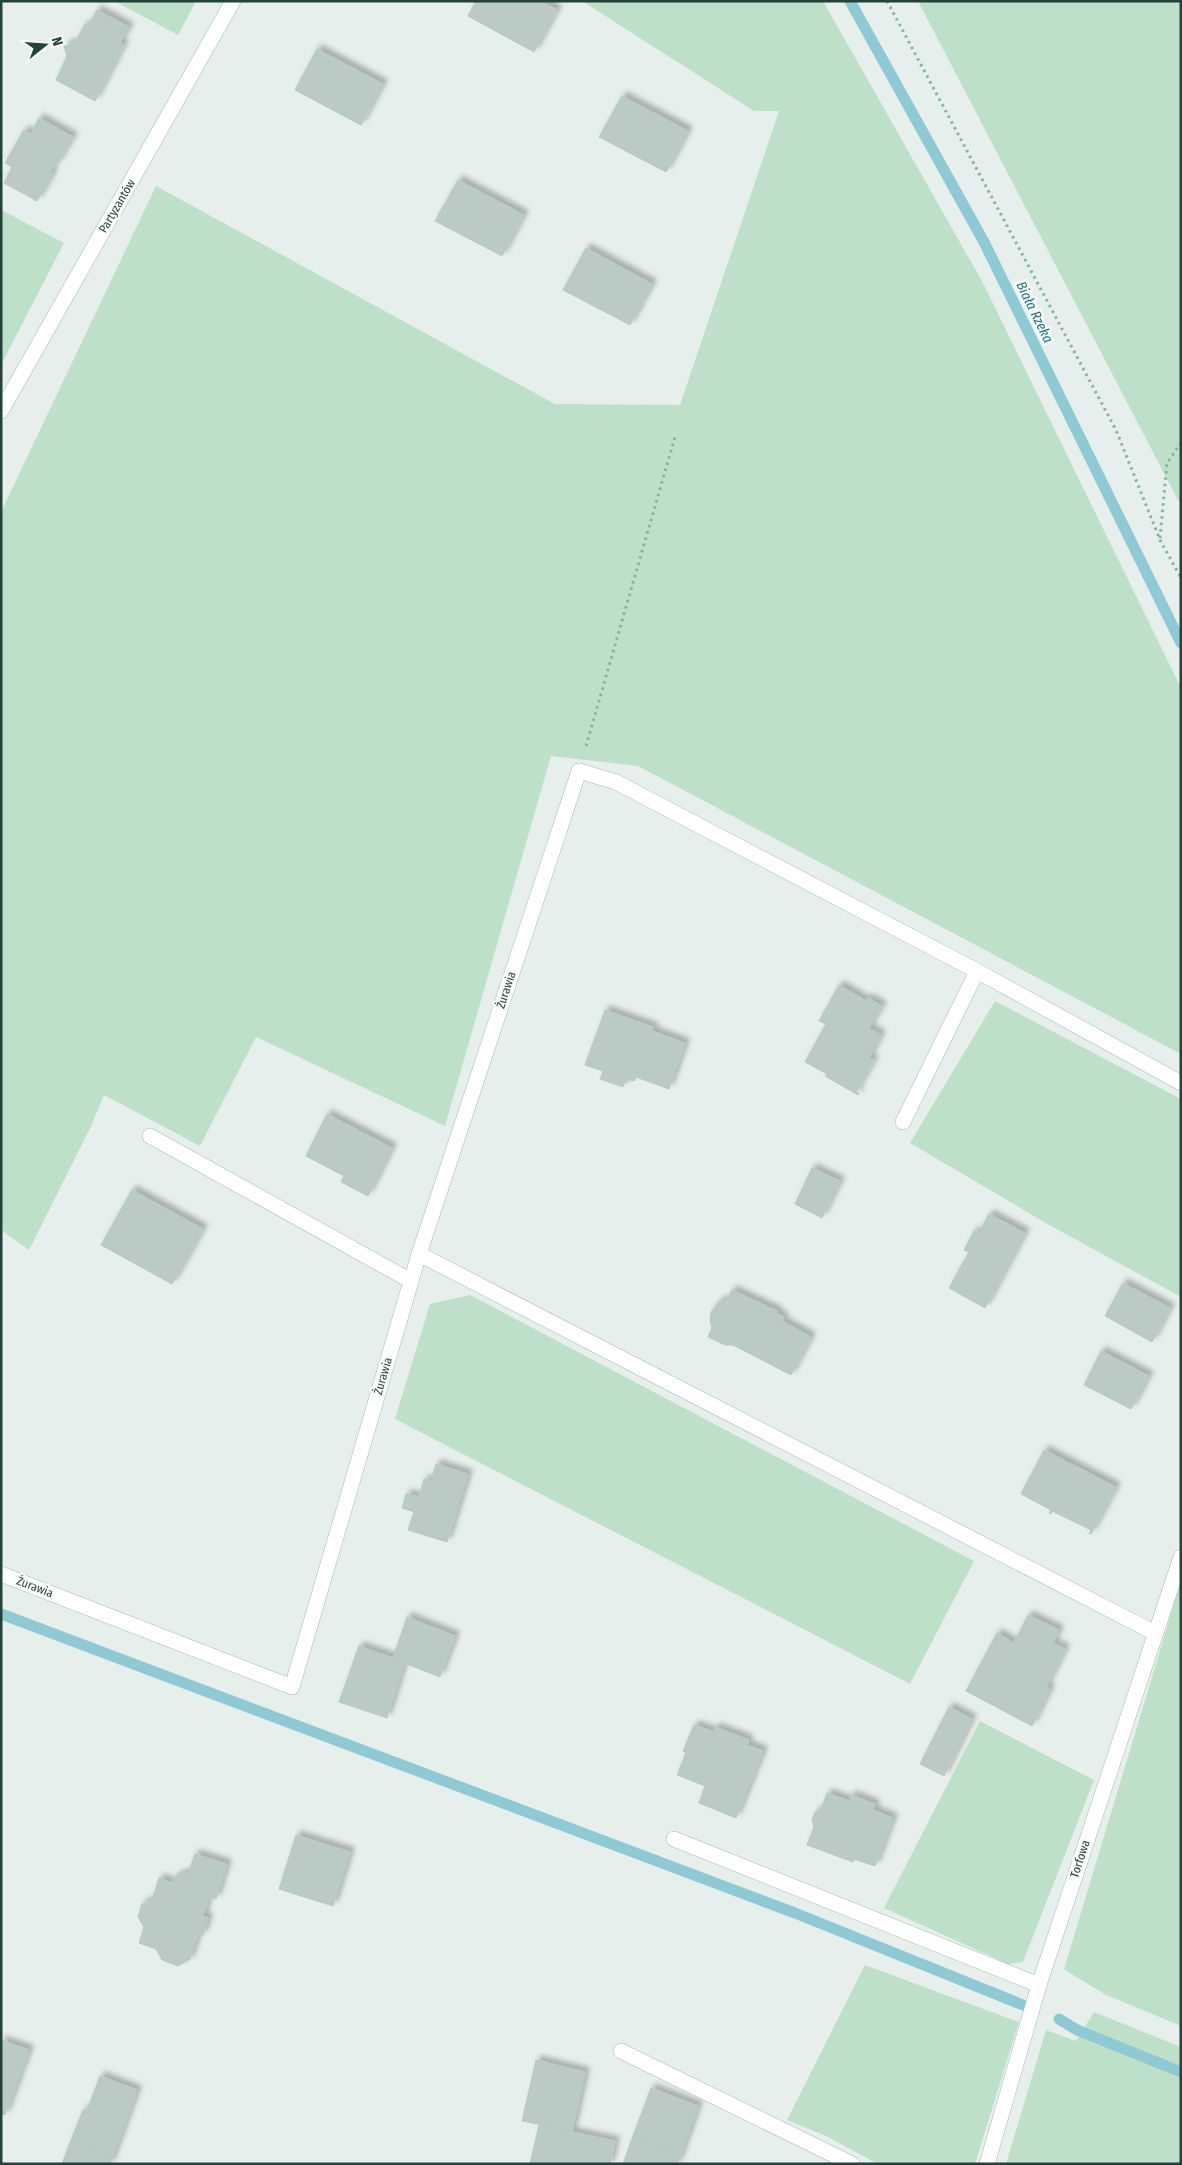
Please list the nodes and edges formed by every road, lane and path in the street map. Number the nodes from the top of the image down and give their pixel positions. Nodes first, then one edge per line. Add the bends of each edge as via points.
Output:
1 (233, 1) edge
2 (887, 1) edge
3 (1, 411) edge
4 (675, 437) dead end
5 (1181, 443) edge
6 (1160, 540) junction
7 (1181, 578) edge
8 (578, 771) junction
9 (977, 971) junction
10 (1181, 1083) edge
11 (903, 1122) dead end
12 (150, 1136) dead end
13 (419, 1254) junction
14 (411, 1281) junction
15 (1181, 1557) edge
16 (1, 1574) edge
17 (1155, 1633) junction
18 (674, 1839) dead end
19 (1039, 1985) junction
20 (621, 2051) dead end
21 (852, 2164) edge
22 (987, 2164) edge

1 - 3 street, Partyzantów
2 - 6 path via 1116,430
4 - 8 path
5 - 6 path via 1167,463
6 - 7 path
8 - 9 street via 616,782
8 - 13 street, Żurawia
9 - 10 street
9 - 11 street
12 - 14 street
13 - 14 street, Żurawia
13 - 17 street
14 - 16 street, Żurawia via 292,1687
15 - 17 street, Torfowa
17 - 19 street, Torfowa
18 - 19 street
19 - 22 street, Torfowa
20 - 21 street

